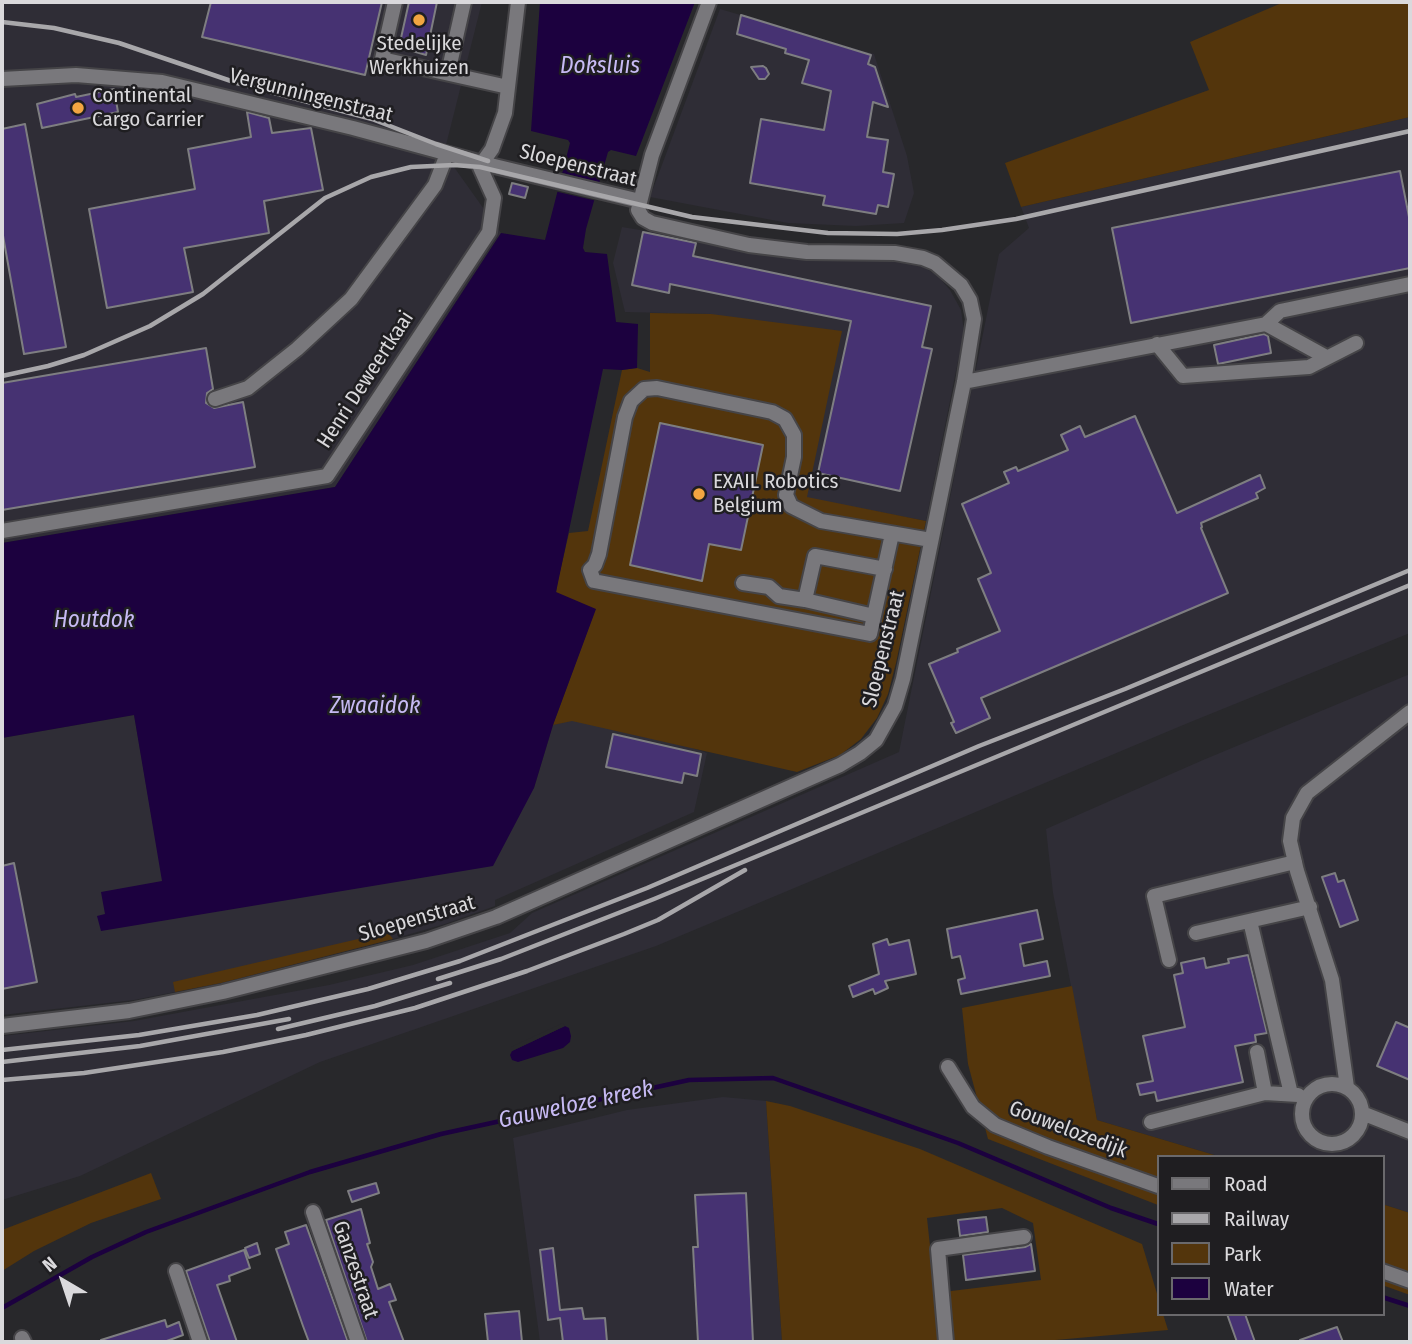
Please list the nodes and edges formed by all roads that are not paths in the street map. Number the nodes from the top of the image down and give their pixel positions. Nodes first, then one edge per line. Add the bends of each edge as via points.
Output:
1 (395, 2) edge
2 (464, 2) edge
3 (518, 2) edge
4 (709, 2) edge
5 (448, 73) junction
6 (2, 79) edge
7 (508, 87) junction
8 (447, 154) junction
9 (482, 163) junction
10 (640, 201) junction
11 (1410, 284) edge
12 (1266, 324) junction
13 (1356, 343) dead end
14 (1157, 344) junction
15 (1326, 357) junction
16 (964, 382) junction
17 (215, 399) dead end
18 (2, 531) edge
19 (892, 534) junction
20 (931, 541) junction
21 (885, 569) junction
22 (743, 583) dead end
23 (805, 600) junction
24 (874, 616) junction
25 (1410, 712) edge
26 (1295, 862) junction
27 (1310, 907) junction
28 (1250, 921) junction
29 (1196, 933) dead end
30 (1169, 960) dead end
31 (2, 1026) edge
32 (1257, 1052) dead end
33 (948, 1067) dead end
34 (1347, 1087) junction
35 (1265, 1093) junction
36 (1290, 1094) junction
37 (1305, 1100) junction
38 (1362, 1113) junction
39 (1151, 1122) dead end
40 (1410, 1132) edge
41 (1156, 1185) edge
42 (313, 1212) dead end
43 (1024, 1237) dead end
44 (176, 1271) dead end
45 (1384, 1272) edge
46 (1410, 1281) edge
47 (198, 1342) edge
48 (358, 1342) edge
49 (946, 1342) edge

1 - 5 street via 382,59
2 - 5 street
3 - 7 street
4 - 10 street via 652,155
5 - 7 street
6 - 8 street, Vergunningenstraat via 76,75 162,82
7 - 9 street via 501,125
8 - 9 street, Vergunningenstraat
8 - 17 street via 435,186 351,299 248,388
9 - 10 street, Sloepenstraat
9 - 18 street, Henri Deweertkaai via 494,198 489,232 327,476
10 - 16 street, Sloepenstraat via 640,214 652,223 748,245 807,252 910,254 935,263 961,285 970,300 974,318
11 - 12 street via 1280,312
12 - 14 street
12 - 15 street
13 - 15 street
14 - 15 street via 1183,376 1309,367
14 - 16 street
16 - 20 street, Sloepenstraat
19 - 20 street
19 - 21 street
19 - 24 street via 821,521 791,506 786,495 794,435 785,419 772,412 657,388 644,389 631,401 599,554 590,570 594,581 870,634
20 - 31 street, Sloepenstraat via 895,706 876,740 840,765 496,917 426,941 129,1011
21 - 23 street via 815,556
21 - 24 street
22 - 23 street
23 - 24 street
25 - 26 street via 1307,793 1293,818 1290,841
26 - 27 street
26 - 30 street via 1154,896
27 - 28 street
27 - 34 street via 1332,980
28 - 29 street
28 - 36 street
32 - 35 street
33 - 41 street, Gouwelozedijk via 973,1107 995,1125
34 - 37 street via 1332,1083 1316,1088
34 - 38 street via 1358,1098
35 - 36 street
35 - 39 street
36 - 37 street
37 - 38 street via 1305,1126 1325,1143 1351,1137
38 - 40 street
42 - 48 street, Ganzestraat
43 - 49 street via 938,1249
44 - 47 street
45 - 46 street

